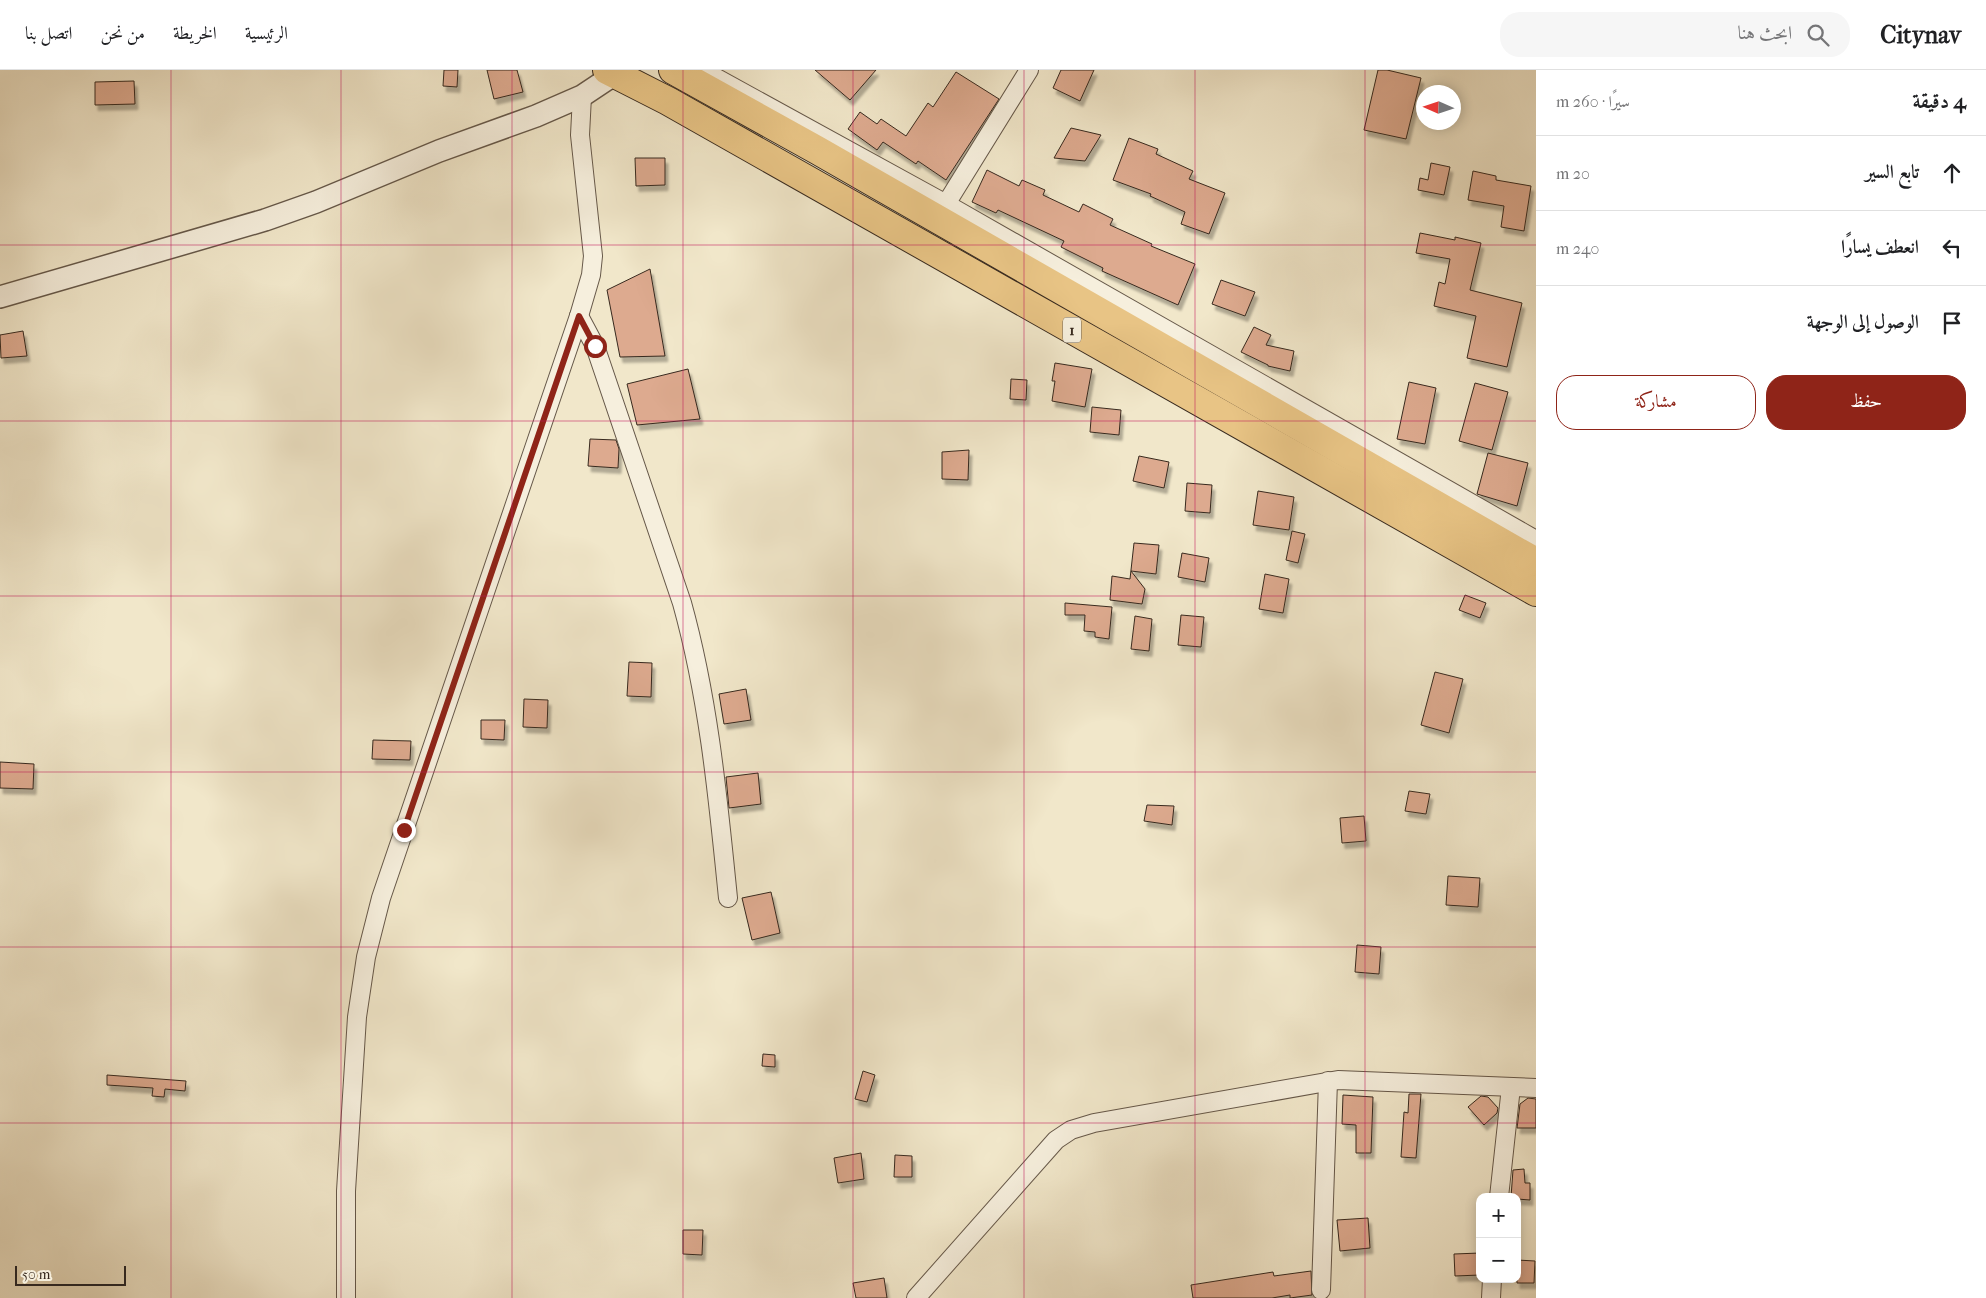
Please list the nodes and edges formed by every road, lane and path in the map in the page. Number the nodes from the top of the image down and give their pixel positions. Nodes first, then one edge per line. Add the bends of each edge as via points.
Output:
1 (675, 70) edge
2 (702, 70) edge
3 (1029, 70) edge
4 (611, 72) edge
5 (582, 96) junction
6 (946, 204) junction
7 (0, 297) edge
8 (579, 316) junction
9 (1536, 540) edge
10 (1536, 562) edge
11 (1536, 592) edge
12 (728, 898) dead end
13 (1328, 1081) junction
14 (1511, 1087) junction
15 (1536, 1088) edge
16 (1499, 1193) edge
17 (1492, 1283) edge
18 (1321, 1290) dead end
19 (346, 1298) edge
20 (916, 1298) edge
21 (1491, 1298) edge

1 - 10 main road, 1
2 - 6 street
3 - 6 street
4 - 5 street
4 - 11 main road, 1 via 668,100
5 - 7 street via 265,220
5 - 8 street via 580,135 593,256
6 - 9 street
8 - 12 street via 595,346 694,645 711,740
8 - 19 street via 381,898 366,957 357,1017 348,1148
13 - 14 street
13 - 18 street
13 - 20 street via 1070,1130 1056,1140
14 - 15 street
14 - 16 street
17 - 21 street

